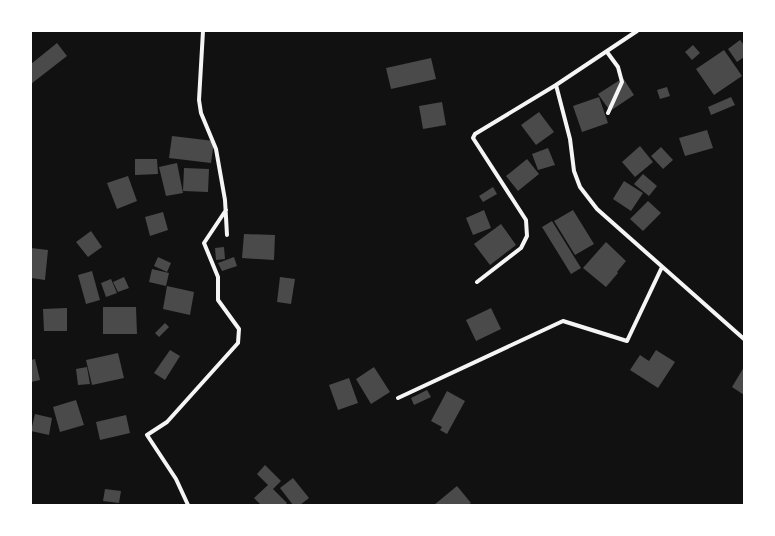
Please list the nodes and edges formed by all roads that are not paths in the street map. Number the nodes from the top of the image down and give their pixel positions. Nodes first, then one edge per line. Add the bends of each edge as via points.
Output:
1 (203, 31) edge
2 (637, 31) edge
3 (607, 52) junction
4 (556, 85) junction
5 (608, 113) dead end
6 (226, 210) junction
7 (227, 235) dead end
8 (662, 267) junction
9 (477, 282) dead end
10 (744, 339) edge
11 (398, 398) dead end
12 (188, 505) edge

1 - 6 street via 199,100 201,113 216,149
2 - 3 street
3 - 4 street
3 - 5 street via 618,67 622,82
4 - 8 street via 570,139 574,171 580,187 597,209
4 - 9 street via 475,134 473,138 526,220 527,236 521,248
6 - 7 street
6 - 12 street via 204,243 218,277 218,300 239,329 238,343 167,422 148,435 176,479
8 - 10 street
8 - 11 street via 627,341 563,320

